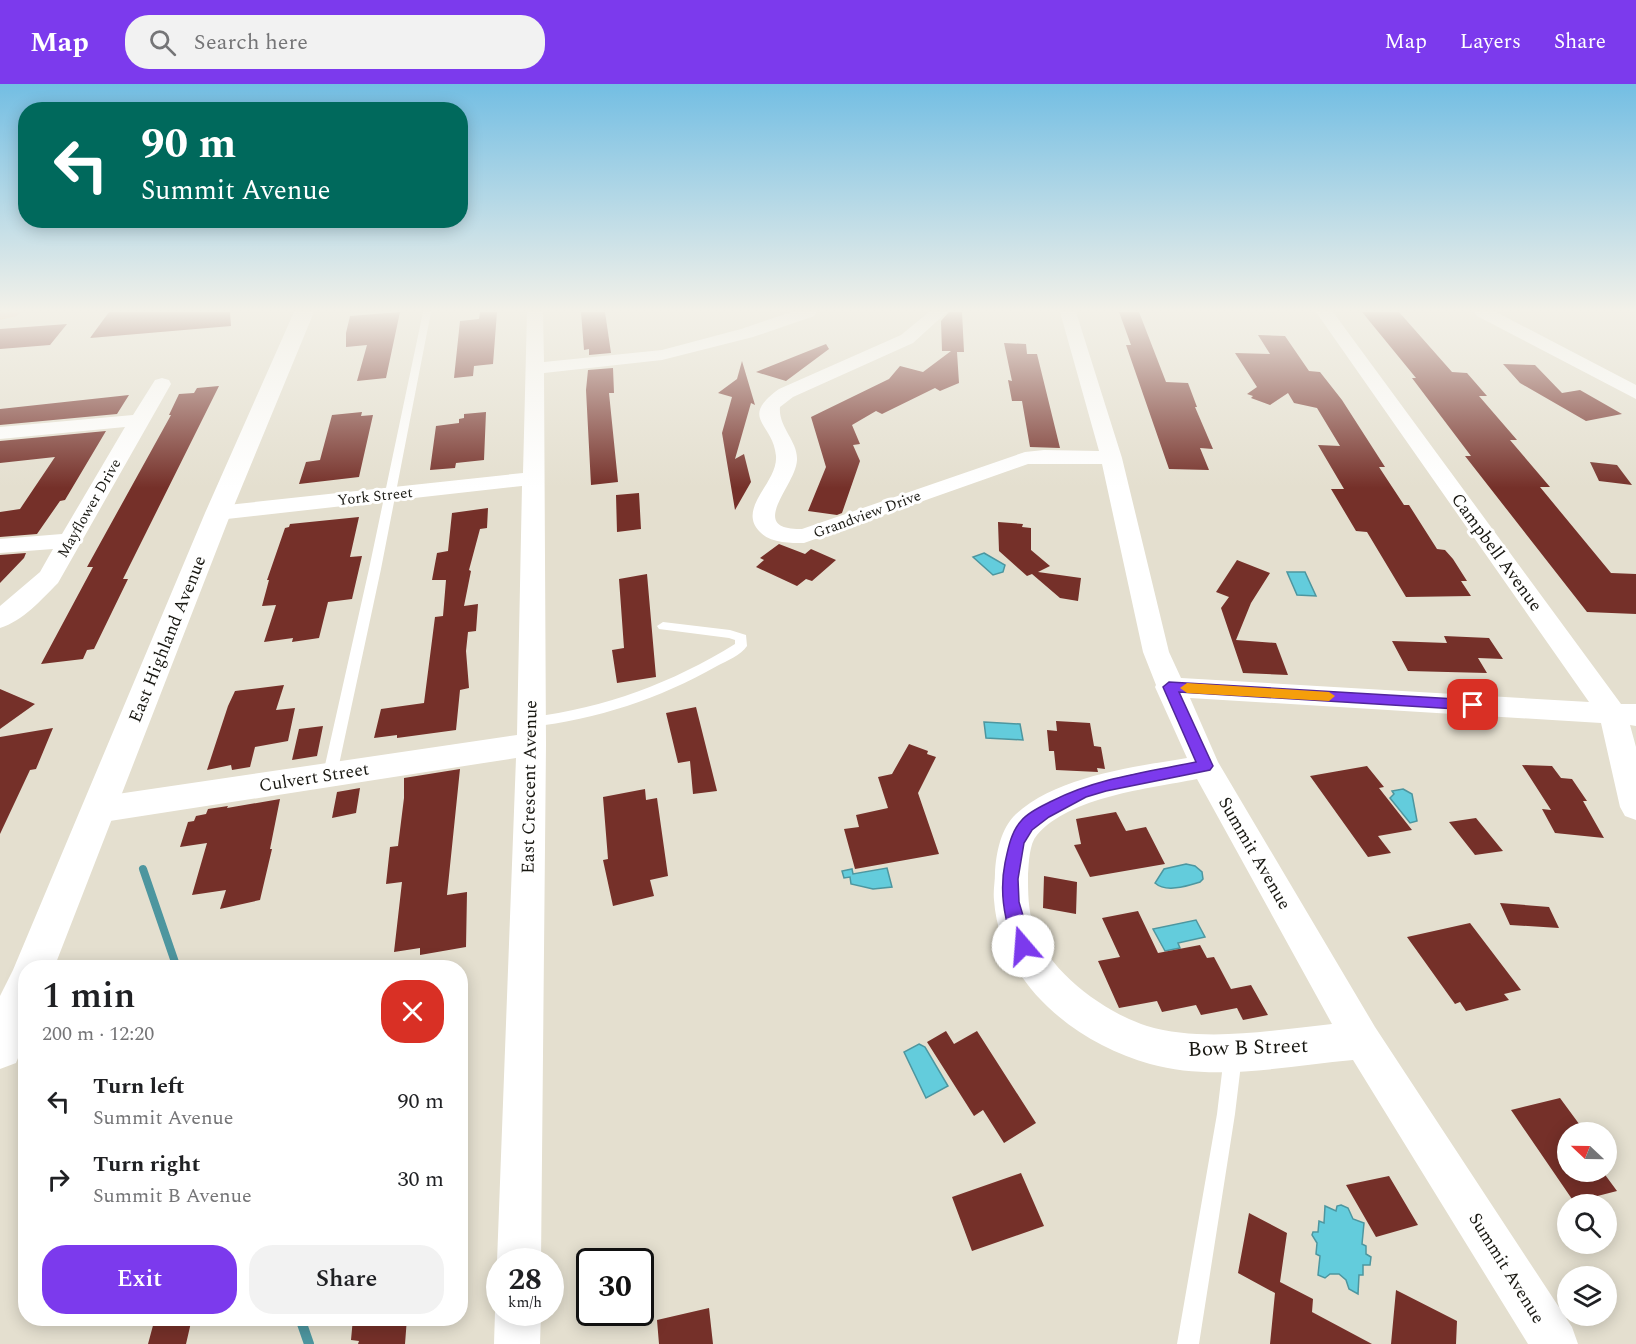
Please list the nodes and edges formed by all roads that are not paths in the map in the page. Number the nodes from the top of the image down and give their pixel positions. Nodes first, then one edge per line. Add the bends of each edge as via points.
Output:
1 (279, 371) edge
2 (414, 371) edge
3 (535, 371) edge
4 (836, 371) edge
5 (1085, 371) edge
6 (1368, 371) edge
7 (1594, 371) edge
8 (162, 384) dead end
9 (1636, 393) edge
10 (139, 420) junction
11 (0, 433) edge
12 (1111, 458) junction
13 (532, 478) junction
14 (389, 495) junction
15 (218, 513) junction
16 (71, 540) junction
17 (0, 546) edge
18 (0, 619) edge
19 (663, 626) dead end
20 (1169, 687) junction
21 (1625, 714) edge
22 (531, 733) junction
23 (1205, 766) junction
24 (330, 774) junction
25 (1636, 807) edge
26 (97, 810) junction
27 (36, 960) edge
28 (18, 1004) edge
29 (1362, 1040) junction
30 (0, 1047) edge
31 (1234, 1051) junction
32 (519, 1248) edge
33 (518, 1326) edge
34 (517, 1344) edge
35 (1188, 1344) edge
36 (1555, 1344) edge

1 - 15 street, East Highland Avenue
2 - 14 lane
3 - 13 street, East Crescent Avenue
4 - 12 street, Grandview Drive via 786,393 770,405 770,416 787,459 762,519 764,525 784,536 804,537 1025,458
5 - 12 street, Summit Avenue
6 - 21 street, Campbell Avenue
7 - 9 street
8 - 10 street, Mayflower Drive
10 - 11 street
10 - 16 street, Mayflower Drive
12 - 20 street, Summit Avenue via 1156,652
13 - 14 street, York Street
13 - 22 street, East Crescent Avenue
14 - 15 street, York Street
14 - 24 lane
15 - 26 street, East Highland Avenue
16 - 17 street
16 - 18 street, Mayflower Drive via 48,577
19 - 22 lane via 730,634 742,638 741,646 718,661 634,699
20 - 21 street
20 - 23 street, Summit Avenue
21 - 25 street, Campbell Avenue
22 - 24 street, Culvert Street
22 - 32 street, East Crescent Avenue
23 - 29 street, Summit Avenue
23 - 31 street, Bow B Street via 1106,785 1044,812 1026,825 1017,842 1010,902 1023,946 1036,969 1083,1014 1113,1032 1151,1046 1191,1052
24 - 26 street, Culvert Street
26 - 27 street, East Highland Avenue
28 - 30 street
29 - 31 street, Bow B Street
29 - 36 street, Summit Avenue
31 - 35 lane
33 - 34 street

